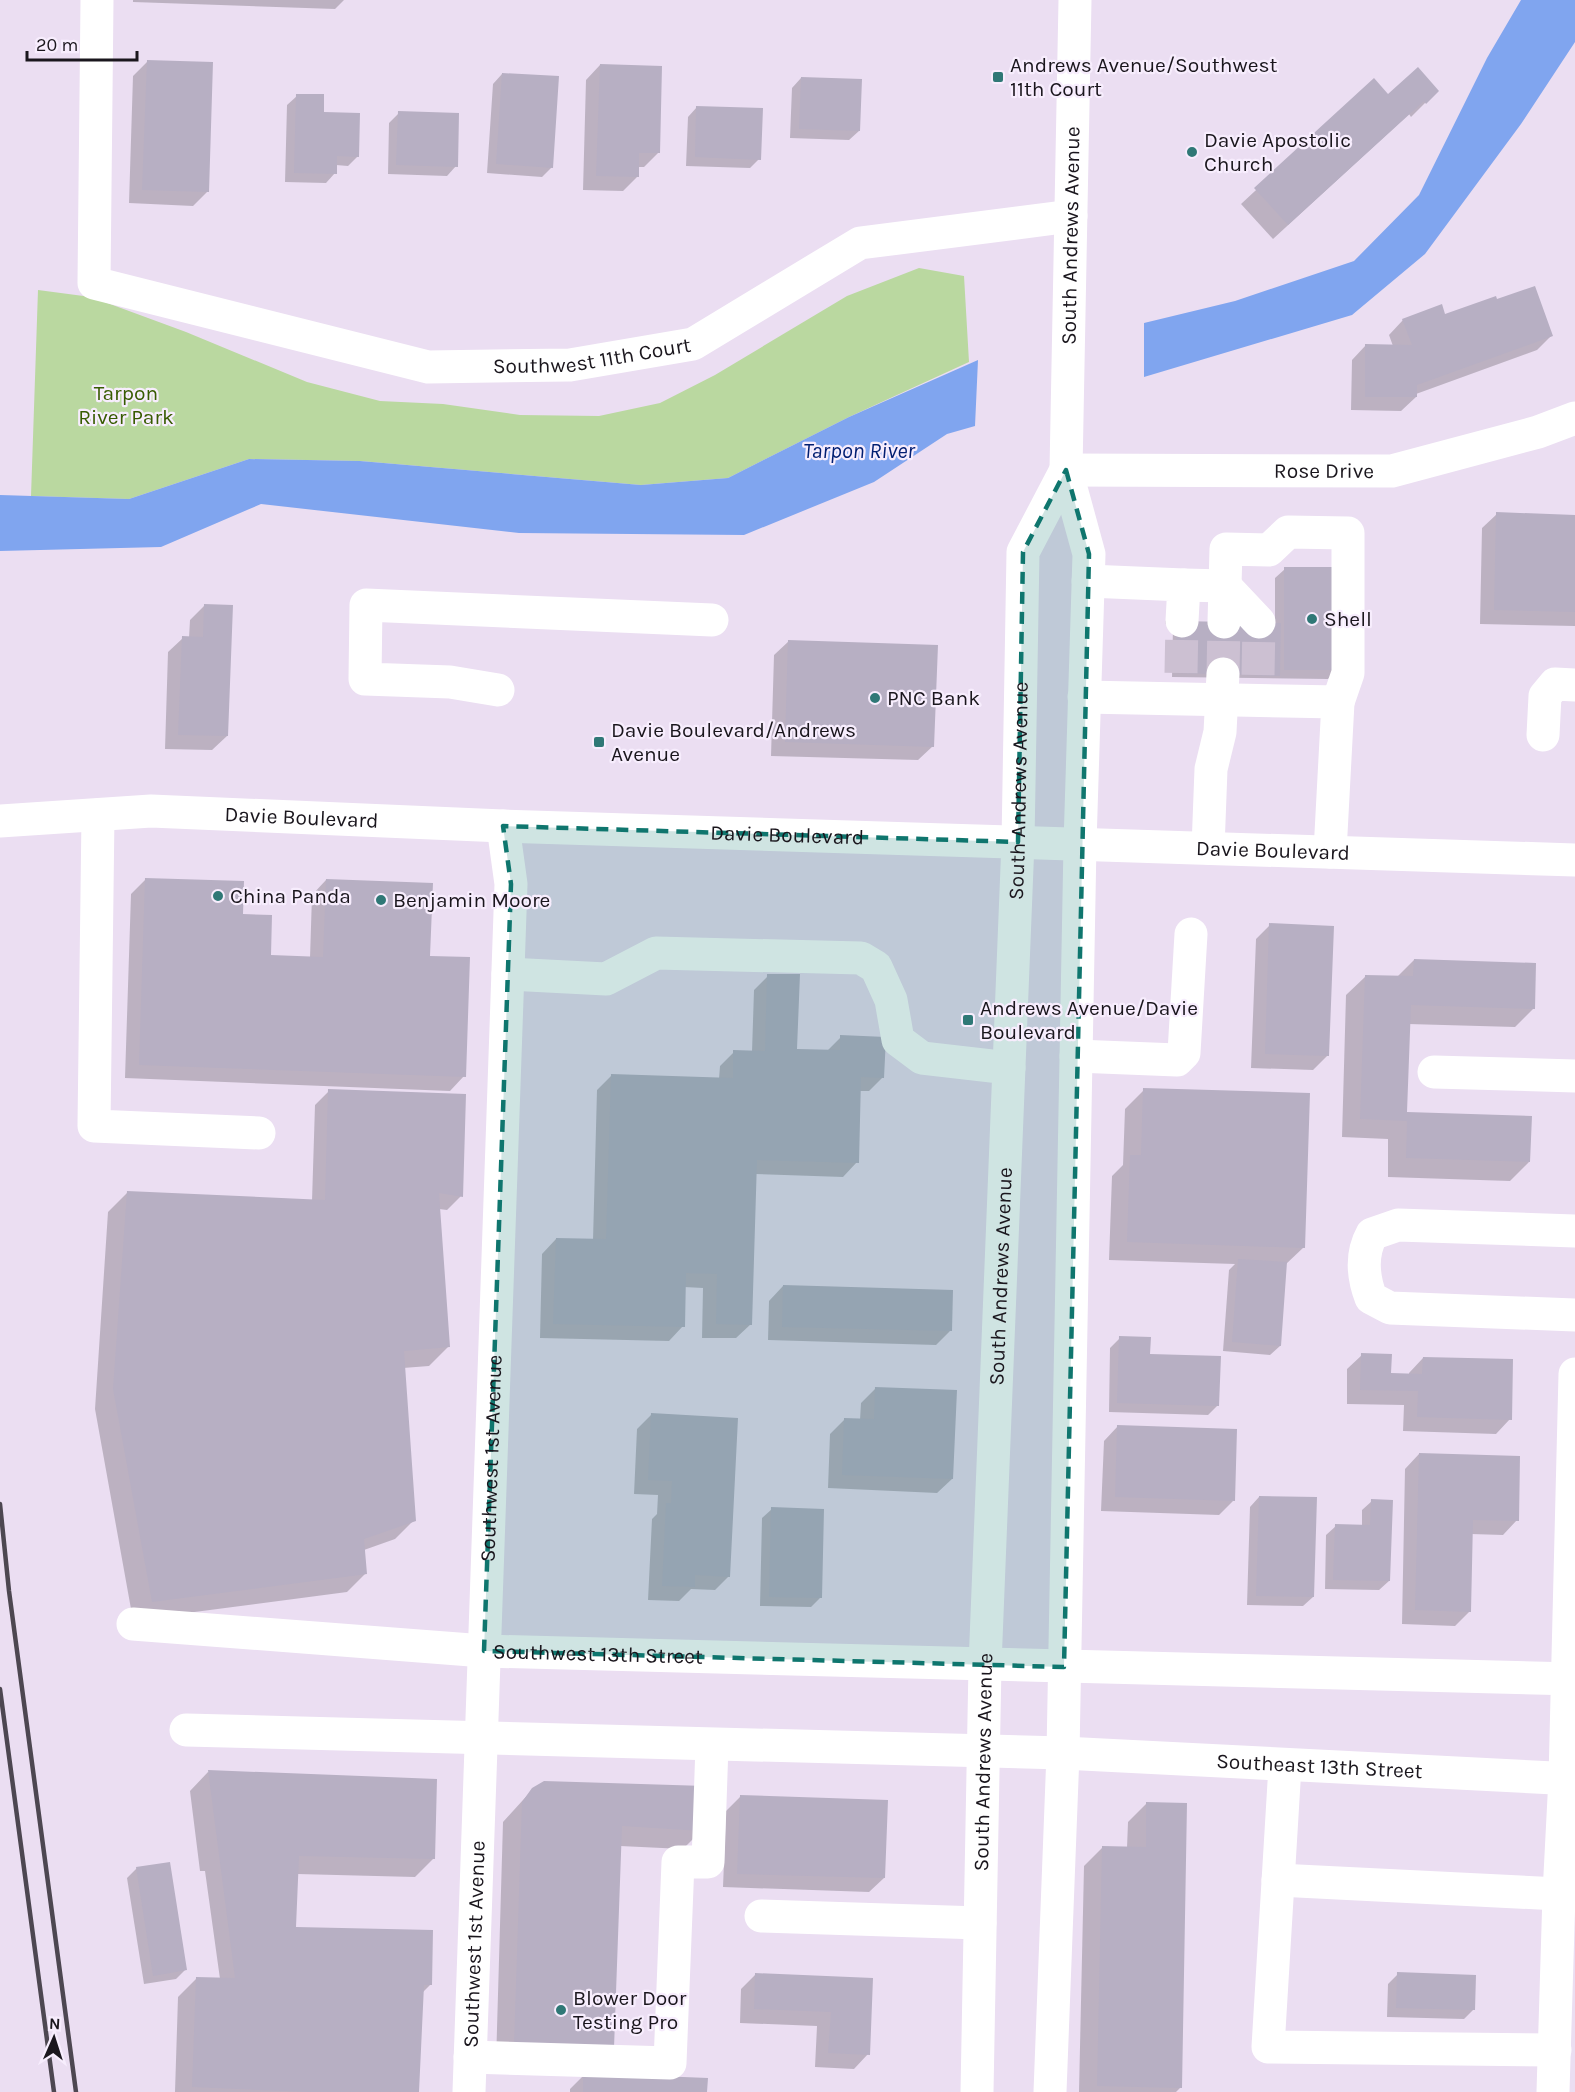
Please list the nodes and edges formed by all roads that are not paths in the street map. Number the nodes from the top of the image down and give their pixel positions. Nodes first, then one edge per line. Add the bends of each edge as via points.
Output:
1 (97, 0) edge
2 (1075, 0) edge
3 (1071, 216) junction
4 (1575, 418) edge
5 (1066, 470) junction
6 (1088, 581) junction
7 (1184, 585) junction
8 (1225, 586) junction
9 (712, 620) dead end
10 (1182, 621) tunnel mouth
11 (1224, 622) tunnel mouth
12 (1259, 622) tunnel mouth
13 (1575, 685) edge
14 (1223, 687) junction
15 (498, 690) dead end
16 (1084, 697) junction
17 (1338, 702) junction
18 (1543, 735) dead end
19 (98, 815) junction
20 (0, 821) edge
21 (503, 826) junction
22 (1018, 842) junction
23 (1080, 844) junction
24 (1208, 848) junction
25 (1330, 852) junction
26 (1575, 860) edge
27 (1191, 934) dead end
28 (508, 974) junction
29 (1076, 1056) junction
30 (1009, 1068) junction
31 (1434, 1072) dead end
32 (1575, 1076) edge
33 (259, 1133) dead end
34 (1575, 1231) edge
35 (1575, 1315) edge
36 (1575, 1374) edge
37 (134, 1624) dead end
38 (484, 1652) junction
39 (985, 1665) junction
40 (1064, 1667) junction
41 (1571, 1679) edge
42 (186, 1730) dead end
43 (481, 1739) junction
44 (712, 1745) junction
45 (984, 1752) junction
46 (1063, 1753) junction
47 (1285, 1766) junction
48 (1570, 1779) edge
49 (1278, 1880) junction
50 (1559, 1894) junction
51 (761, 1916) dead end
52 (980, 1923) junction
53 (1555, 2050) junction
54 (470, 2057) junction
55 (468, 2092) edge
56 (977, 2092) edge
57 (1050, 2092) edge
58 (1553, 2092) edge

1 - 3 street, Southwest 11th Court via 94,283 428,368 570,365 693,344 860,243
2 - 3 street, South Andrews Avenue
3 - 5 street, South Andrews Avenue
4 - 5 street, Rose Drive via 1538,432 1392,471
5 - 6 street, South Andrews Avenue via 1089,554
5 - 22 street, South Andrews Avenue via 1023,552
6 - 7 street
6 - 16 street, South Andrews Avenue
7 - 8 street
7 - 10 street
8 - 11 street
8 - 12 street
8 - 17 street via 1226,549 1269,550 1288,532 1348,533 1348,673
9 - 15 street via 366,605 364,679 450,682
13 - 18 street via 1555,684 1545,696
14 - 16 street via 1181,686
14 - 17 street via 1258,688
14 - 24 street via 1220,732 1211,769
16 - 23 street, South Andrews Avenue
17 - 25 street
19 - 20 street, Davie Boulevard
19 - 21 street, Davie Boulevard via 162,812
19 - 33 street via 94,1126
21 - 22 street, Davie Boulevard
21 - 28 street, Southwest 1st Avenue via 511,884
22 - 23 street, Davie Boulevard
22 - 30 street, South Andrews Avenue
23 - 24 street, Davie Boulevard
23 - 29 street, South Andrews Avenue
24 - 25 street, Davie Boulevard
25 - 26 street, Davie Boulevard
27 - 29 street via 1184,1053 1178,1060
28 - 30 street via 606,979 656,953 861,958 876,967 891,1000 898,1040 922,1058
28 - 38 street, Southwest 1st Avenue
29 - 40 street, South Andrews Avenue
30 - 39 street, South Andrews Avenue
31 - 32 street
34 - 35 street via 1398,1225 1372,1234 1366,1246 1364,1280 1371,1298 1390,1308
36 - 41 street
37 - 38 street, Southwest 13th Street
38 - 39 street, Southwest 13th Street
38 - 43 street, Southwest 1st Avenue
39 - 40 street, Southwest 13th Street
39 - 45 street, South Andrews Avenue
40 - 41 street
40 - 46 street, South Andrews Avenue
41 - 48 street
42 - 43 street
43 - 44 street
43 - 54 street, Southwest 1st Avenue
44 - 45 street
44 - 54 street via 708,1863 678,1862 670,2063
45 - 46 street
45 - 52 street, South Andrews Avenue
46 - 47 street, Southeast 13th Street
46 - 57 street, South Andrews Avenue
47 - 48 street, Southeast 13th Street
47 - 49 street
48 - 50 street
49 - 50 street
49 - 53 street via 1268,2048
50 - 53 street
51 - 52 street
52 - 56 street, South Andrews Avenue
53 - 58 street
54 - 55 street, Southwest 1st Avenue

